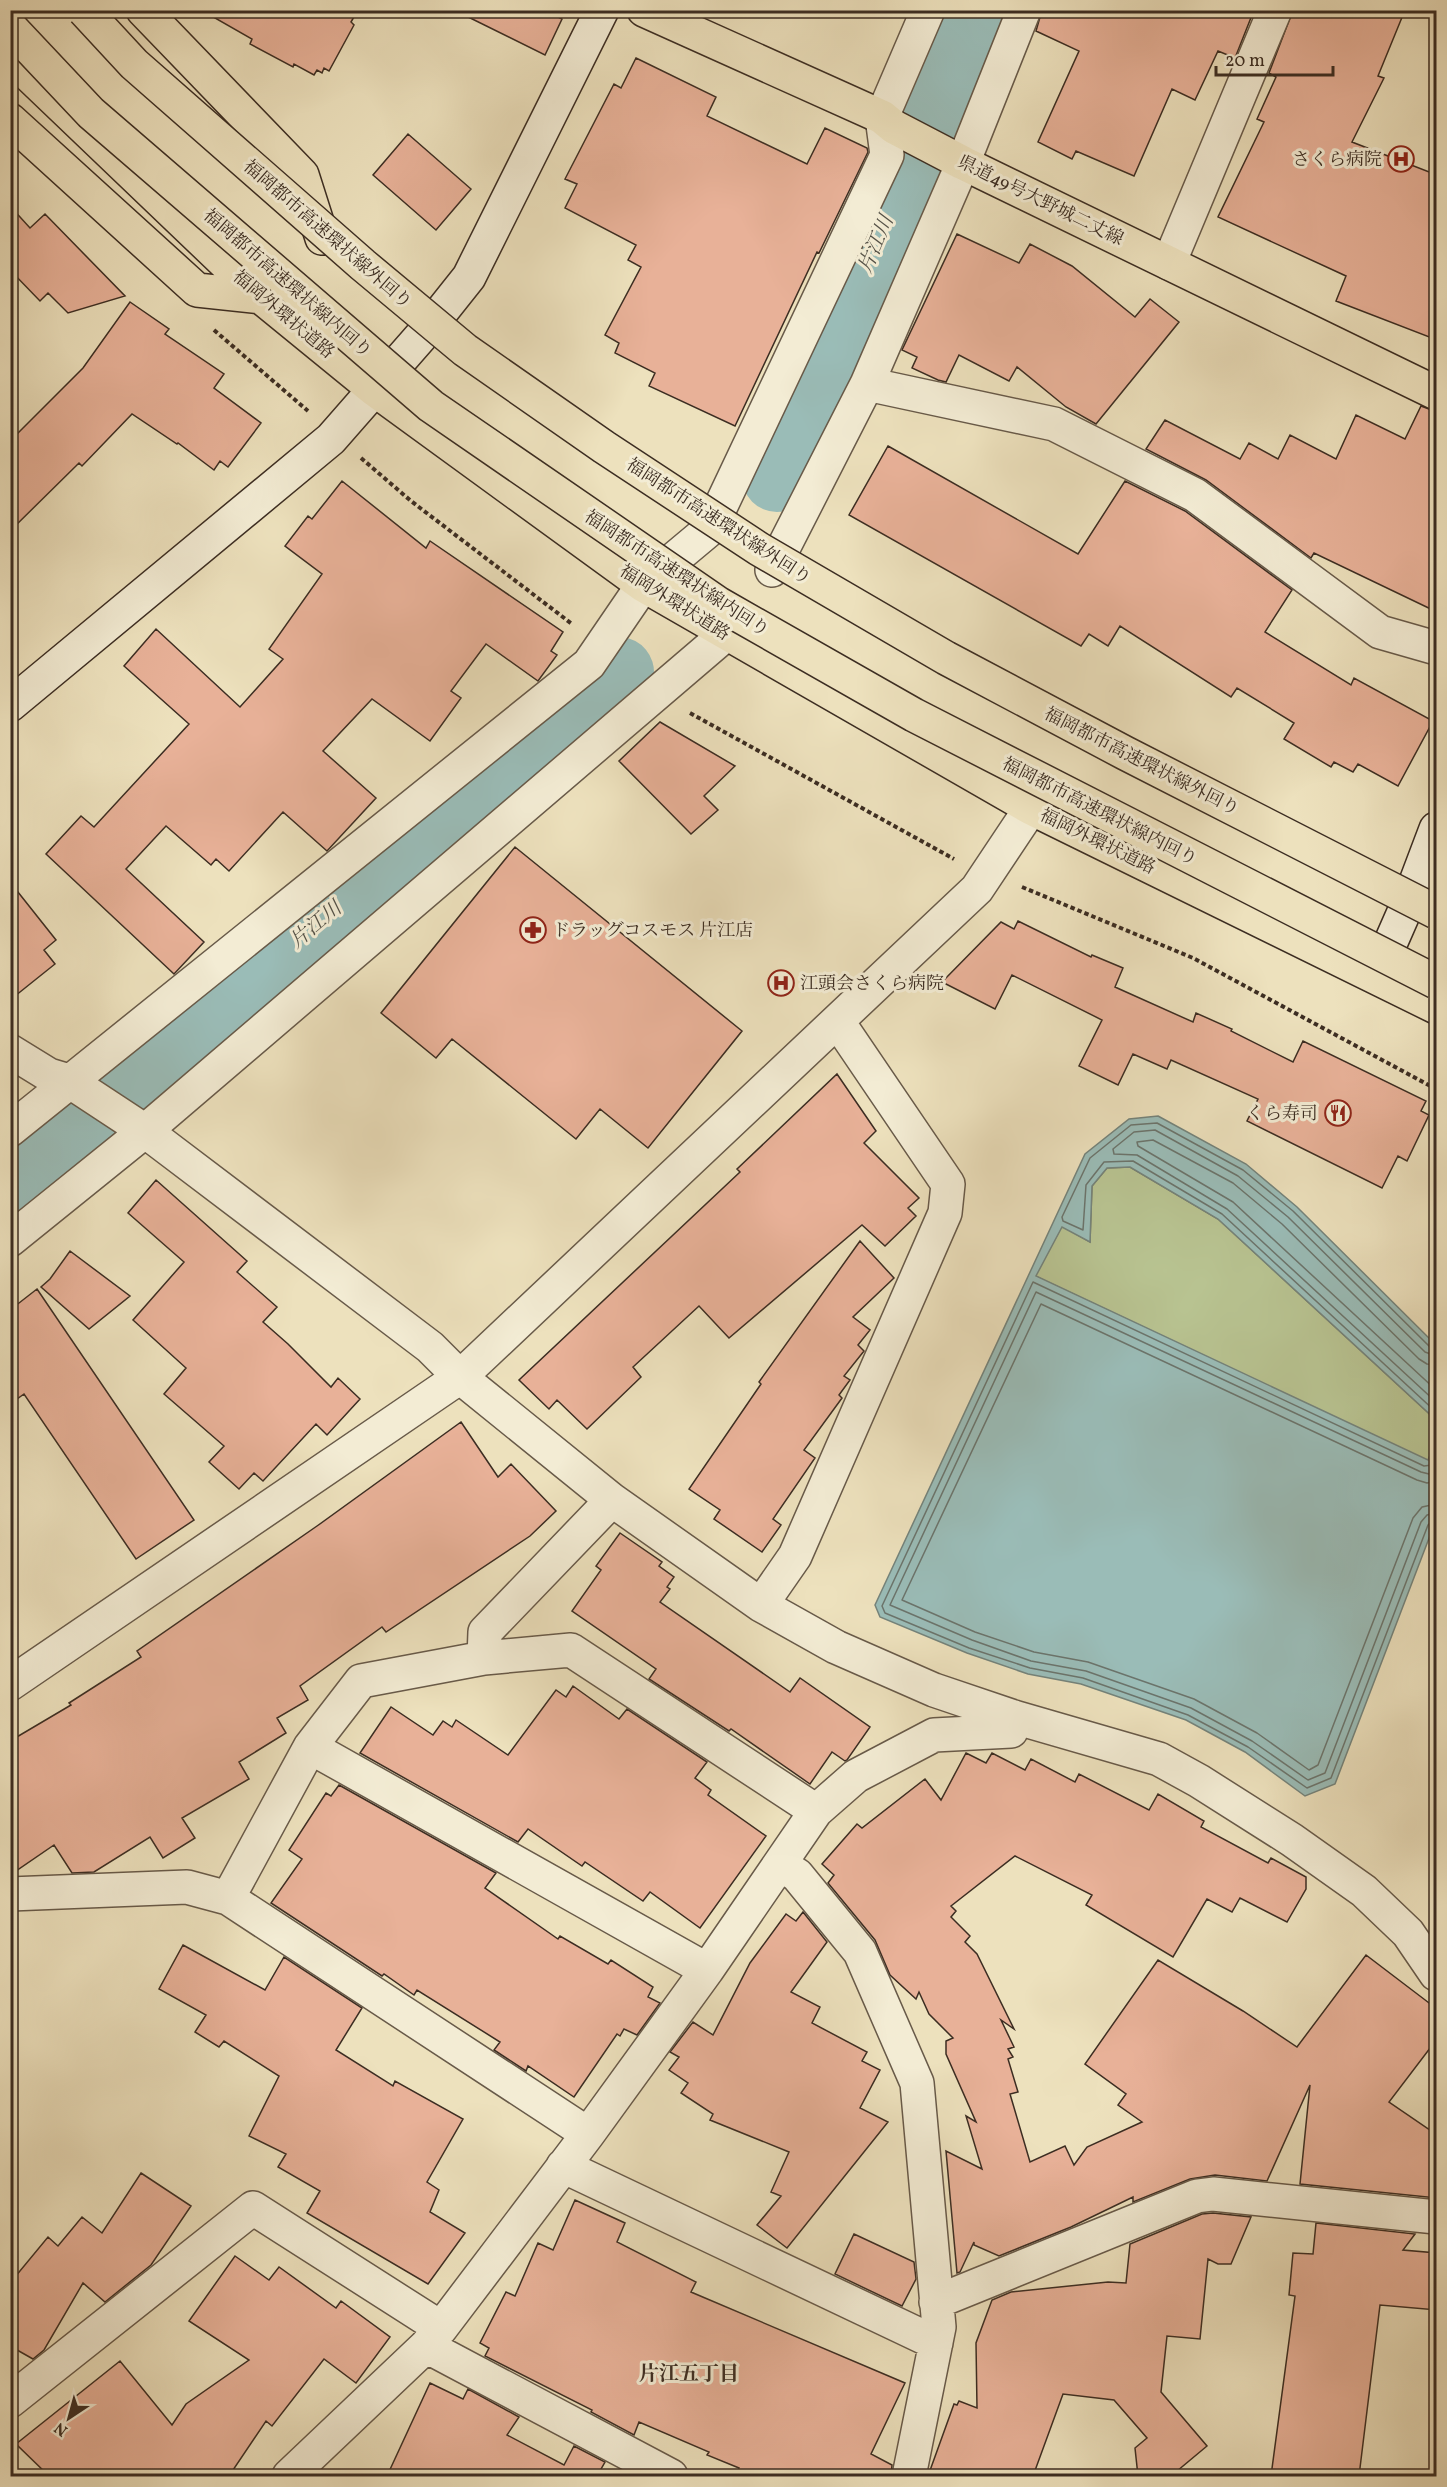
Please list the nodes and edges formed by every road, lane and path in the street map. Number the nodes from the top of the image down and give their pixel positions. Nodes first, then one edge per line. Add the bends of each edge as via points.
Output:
1 (76, 10) edge
2 (84, 10) edge
3 (143, 10) edge
4 (602, 10) edge
5 (644, 10) edge
6 (928, 10) edge
7 (1024, 10) edge
8 (1275, 10) edge
9 (10, 27) edge
10 (10, 54) edge
11 (10, 120) edge
12 (888, 122) junction
13 (955, 158) junction
14 (323, 244) junction
15 (1169, 262) junction
16 (261, 297) junction
17 (430, 326) junction
18 (867, 384) junction
19 (375, 390) junction
20 (1437, 393) edge
21 (710, 529) junction
22 (772, 570) junction
23 (643, 585) junction
24 (726, 634) junction
25 (1437, 648) edge
26 (10, 705) edge
27 (1031, 808) junction
28 (1437, 828) edge
29 (1427, 911) edge
30 (1376, 976) junction
31 (1437, 982) edge
32 (1437, 1007) edge
33 (838, 1022) junction
34 (10, 1051) edge
35 (71, 1083) junction
36 (10, 1130) edge
37 (145, 1131) junction
38 (10, 1240) edge
39 (460, 1377) junction
40 (612, 1500) junction
41 (761, 1605) junction
42 (484, 1658) junction
43 (10, 1684) edge
44 (1014, 1717) junction
45 (310, 1747) junction
46 (816, 1811) junction
47 (781, 1865) junction
48 (10, 1894) edge
49 (228, 1898) junction
50 (707, 1970) junction
51 (1437, 1974) edge
52 (588, 2134) junction
53 (564, 2166) junction
54 (1437, 2217) edge
55 (936, 2302) junction
56 (434, 2337) junction
57 (936, 2343) junction
58 (10, 2401) edge
59 (649, 2472) edge
60 (289, 2476) edge
61 (909, 2476) edge

1 - 14 main road
2 - 29 main road, 福岡都市高速環状線外回り, bridge via 143,72 304,215 465,350 633,466 759,549 946,658
3 - 14 main road via 302,175
4 - 17 street via 469,277
5 - 12 main road, 県道49号大野城二丈線
6 - 12 street
7 - 13 street
8 - 15 street
9 - 31 main road, 福岡都市高速環状線内回り, bridge via 91,113 431,406 719,604 914,715
10 - 16 main road, 福岡外環状道路
11 - 16 main road via 197,290
12 - 13 main road, 県道49号大野城二丈線
12 - 21 street via 887,155
13 - 15 main road, 県道49号大野城二丈線
13 - 18 street
14 - 17 main road
15 - 20 main road, 県道49号大野城二丈線
16 - 19 main road, 福岡外環状道路
17 - 19 street
17 - 21 main road
18 - 22 street
18 - 25 street via 1054,424 1195,495 1380,632
19 - 23 main road, 福岡外環状道路
19 - 26 street via 331,439
21 - 22 main road
21 - 23 street
22 - 29 main road via 1076,736
23 - 24 main road, 福岡外環状道路
23 - 35 street via 589,664
24 - 27 main road, 福岡外環状道路
24 - 37 street
27 - 30 main road, 福岡外環状道路
27 - 33 street via 977,890
28 - 29 street
29 - 30 street
30 - 32 main road, 福岡外環状道路
33 - 39 street
33 - 41 street via 948,1184 945,1212 795,1556
34 - 35 street via 49,1075
35 - 36 street
35 - 37 street
37 - 38 street
37 - 39 street via 430,1347
39 - 40 street
39 - 43 street
40 - 41 street
40 - 42 street via 486,1632
41 - 44 street via 836,1647 934,1690
42 - 45 street via 361,1681
42 - 46 street via 571,1650
44 - 46 street via 1011,1731 934,1735 856,1776
44 - 51 street via 1159,1759 1199,1781 1364,1891 1408,1933
45 - 49 street
45 - 50 street
46 - 47 street
47 - 50 street
47 - 55 street via 797,1875 860,1952 917,2083
48 - 49 street via 187,1887
49 - 52 street
50 - 52 street
52 - 53 street
53 - 56 street
53 - 57 street
54 - 55 street via 1213,2194 1197,2196
55 - 57 street
56 - 58 street via 253,2208
56 - 59 street
56 - 60 street
57 - 61 street

